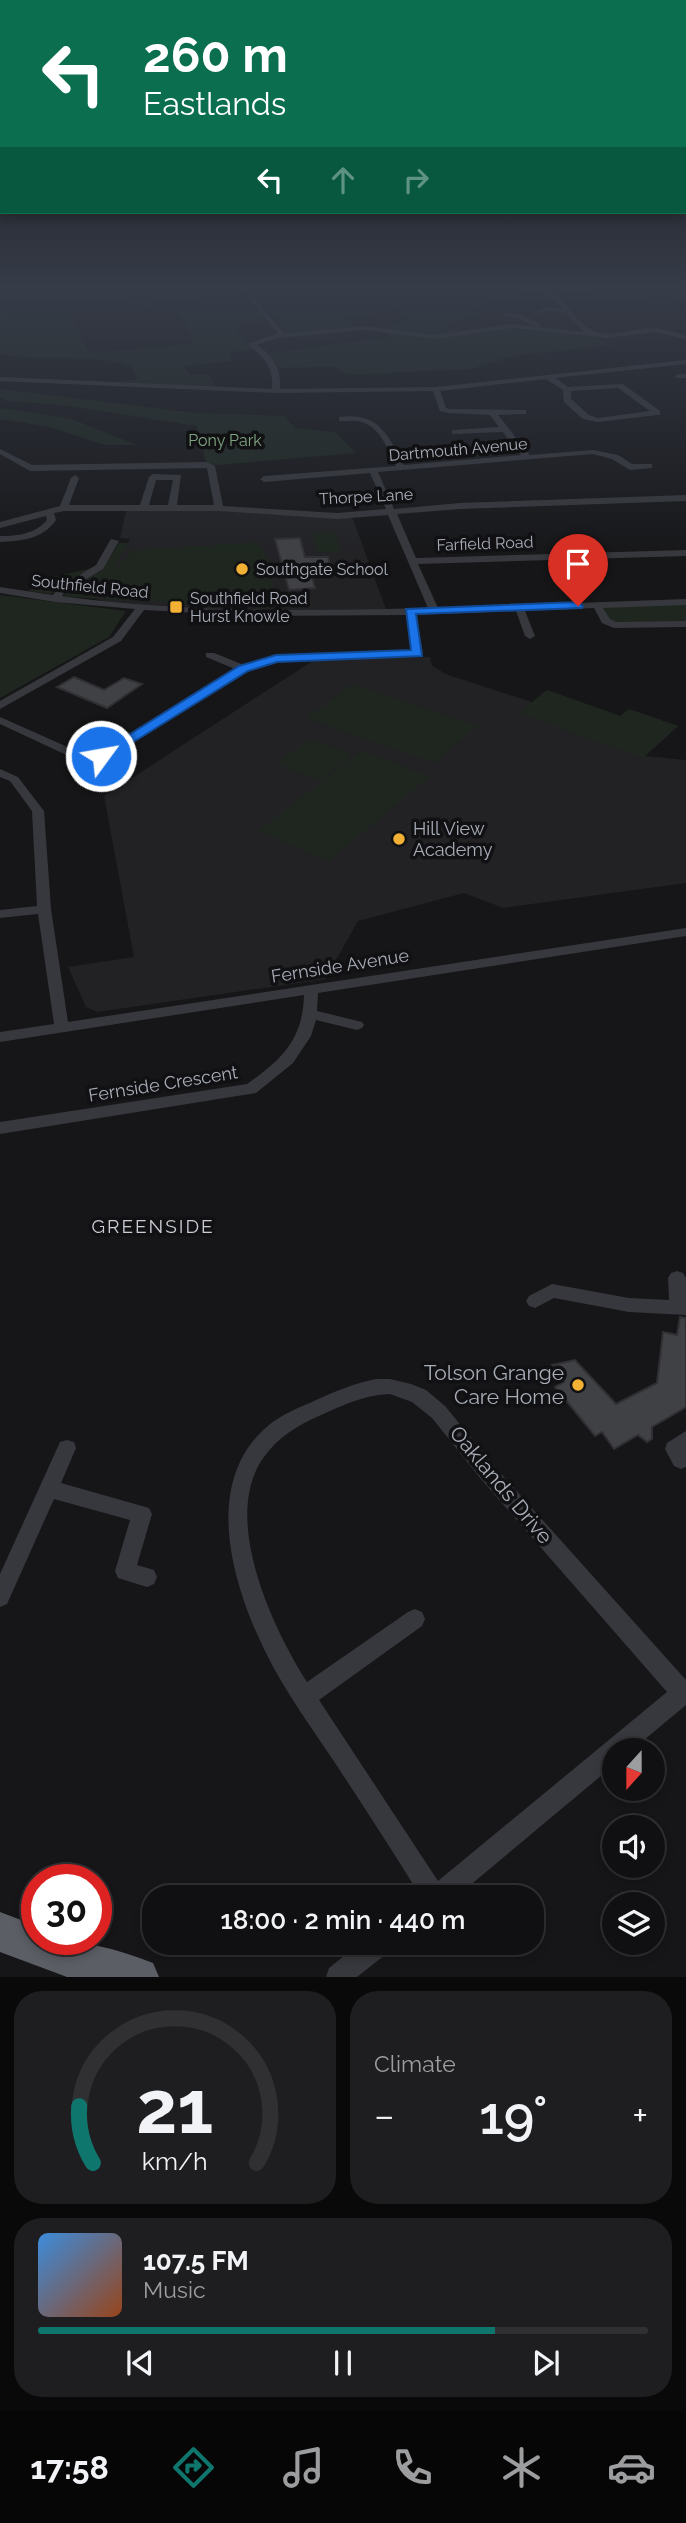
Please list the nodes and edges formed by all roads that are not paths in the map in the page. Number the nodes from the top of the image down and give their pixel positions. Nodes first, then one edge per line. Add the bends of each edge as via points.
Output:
1 (6, 379) edge
2 (278, 379) edge
3 (526, 379) edge
4 (551, 379) edge
5 (436, 389) junction
6 (567, 389) junction
7 (276, 391) junction
8 (523, 412) dead end
9 (492, 413) junction
10 (342, 419) dead end
11 (506, 429) junction
12 (455, 432) dead end
13 (0, 451) edge
14 (527, 457) junction
15 (649, 466) dead end
16 (630, 467) junction
17 (402, 468) junction
18 (610, 469) dead end
19 (373, 470) junction
20 (75, 478) dead end
21 (264, 479) dead end
22 (686, 498) edge
23 (144, 507) junction
24 (64, 508) junction
25 (172, 508) junction
26 (219, 508) junction
27 (391, 510) junction
28 (48, 511) junction
29 (3, 520) edge
30 (0, 539) edge
31 (114, 541) dead end
32 (686, 553) edge
33 (411, 561) junction
34 (0, 590) edge
35 (55, 599) junction
36 (686, 602) edge
37 (597, 605) junction
38 (519, 607) junction
39 (141, 608) junction
40 (434, 610) junction
41 (410, 611) junction
42 (686, 624) edge
43 (530, 636) dead end
44 (210, 655) dead end
45 (243, 668) junction
46 (0, 706) edge
47 (0, 720) edge
48 (0, 773) edge
49 (44, 909) junction
50 (0, 914) edge
51 (686, 932) edge
52 (312, 989) junction
53 (313, 1015) junction
54 (357, 1025) dead end
55 (62, 1027) junction
56 (0, 1037) edge
57 (0, 1128) edge
58 (677, 1278) dead end
59 (535, 1301) dead end
60 (682, 1308) edge
61 (686, 1439) edge
62 (67, 1448) dead end
63 (681, 1460) dead end
64 (49, 1489) junction
65 (148, 1577) dead end
66 (0, 1596) edge
67 (415, 1619) dead end
68 (684, 1693) edge
69 (305, 1697) junction
70 (428, 1885) edge
71 (451, 1885) edge
72 (0, 1932) edge
73 (365, 1955) edge
74 (88, 1969) edge
75 (139, 1977) edge
76 (338, 1977) edge

1 - 7 street
2 - 7 street
3 - 5 street
4 - 6 street
5 - 7 street
5 - 9 street via 443,409
6 - 6 street via 567,400 586,417 607,420 657,413 620,386
8 - 9 street
9 - 11 street
10 - 17 street via 360,417 373,422
11 - 12 street
11 - 14 street
13 - 26 street via 30,468 211,466
14 - 16 street, Dartmouth Avenue via 593,452 615,457
14 - 17 street, Dartmouth Avenue
15 - 16 street, Dartmouth Avenue
16 - 18 street
17 - 19 street, Dartmouth Avenue
19 - 21 street, Dartmouth Avenue
19 - 27 street
20 - 24 street
22 - 27 street, Thorpe Lane
23 - 24 street, Thorpe Lane
23 - 25 street, Thorpe Lane
23 - 25 street via 153,477 174,475 178,477
24 - 28 street, Thorpe Lane
25 - 26 street, Thorpe Lane
26 - 27 street, Thorpe Lane via 337,516
27 - 33 street
28 - 29 street, Thorpe Lane
28 - 30 street via 52,520 44,529
31 - 35 street via 100,567 61,590
32 - 33 street, Farfield Road
33 - 40 street
34 - 35 street, Southfield Road
35 - 39 street, Southfield Road
36 - 37 street, Southfield Road
37 - 38 street, Southfield Road
37 - 42 street via 606,621 614,625
38 - 40 street, Southfield Road
38 - 43 street
39 - 41 street, Southfield Road via 249,613
39 - 46 street via 117,639
40 - 41 street, Southfield Road
41 - 45 street via 418,653 276,659
44 - 45 street
45 - 47 street via 101,756 89,759
48 - 49 street via 14,779 38,811
49 - 50 street
49 - 55 street
51 - 52 street, Fernside Avenue
52 - 53 street, Fernside Crescent
52 - 55 street, Fernside Avenue
53 - 54 street
53 - 57 street, Fernside Crescent via 297,1049 281,1069 251,1089
55 - 56 street, Fernside Avenue
58 - 60 street
59 - 60 street via 552,1292
61 - 63 street via 674,1449
62 - 64 street
64 - 65 street via 142,1514 125,1571
64 - 66 street
67 - 69 street
68 - 69 street, Oaklands Drive via 442,1415 419,1396 377,1384 298,1416 262,1443 242,1474 237,1520 246,1570 264,1626
68 - 71 street
69 - 70 street, Oaklands Drive
72 - 74 highway
73 - 76 street
74 - 75 highway

